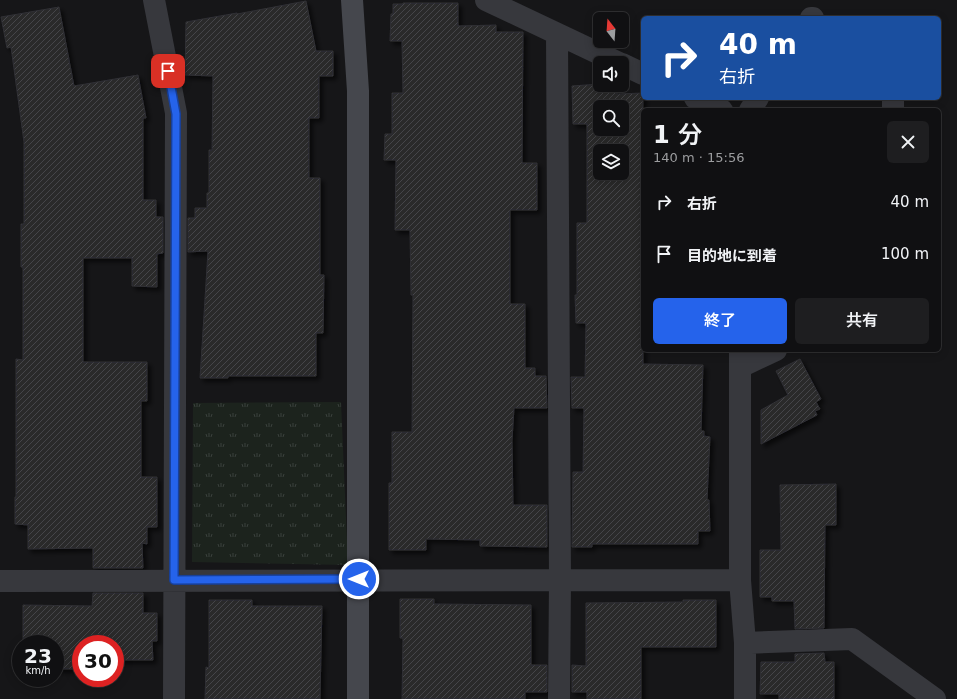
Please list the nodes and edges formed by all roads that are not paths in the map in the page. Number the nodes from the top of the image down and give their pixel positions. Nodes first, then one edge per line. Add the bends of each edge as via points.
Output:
1 (154, 0) edge
2 (352, 0) edge
3 (486, 0) edge
4 (557, 35) junction
5 (604, 56) edge
6 (629, 67) edge
7 (641, 73) edge
8 (700, 100) edge
9 (718, 108) edge
10 (767, 352) edge
11 (740, 358) edge
12 (359, 579) junction
13 (174, 580) junction
14 (560, 580) junction
15 (740, 580) junction
16 (0, 581) edge
17 (746, 643) junction
18 (174, 699) edge
19 (358, 699) edge
20 (559, 699) edge
21 (745, 699) edge
22 (935, 699) edge

1 - 13 street via 176,114
2 - 12 street via 358,91
3 - 4 street
4 - 5 street
4 - 14 street
6 - 7 street
8 - 9 street
10 - 11 street
11 - 15 street
12 - 13 street
12 - 14 street
12 - 19 street
13 - 16 street
13 - 18 street
14 - 15 street
14 - 20 street
15 - 17 street
17 - 21 street
17 - 22 street via 852,639

